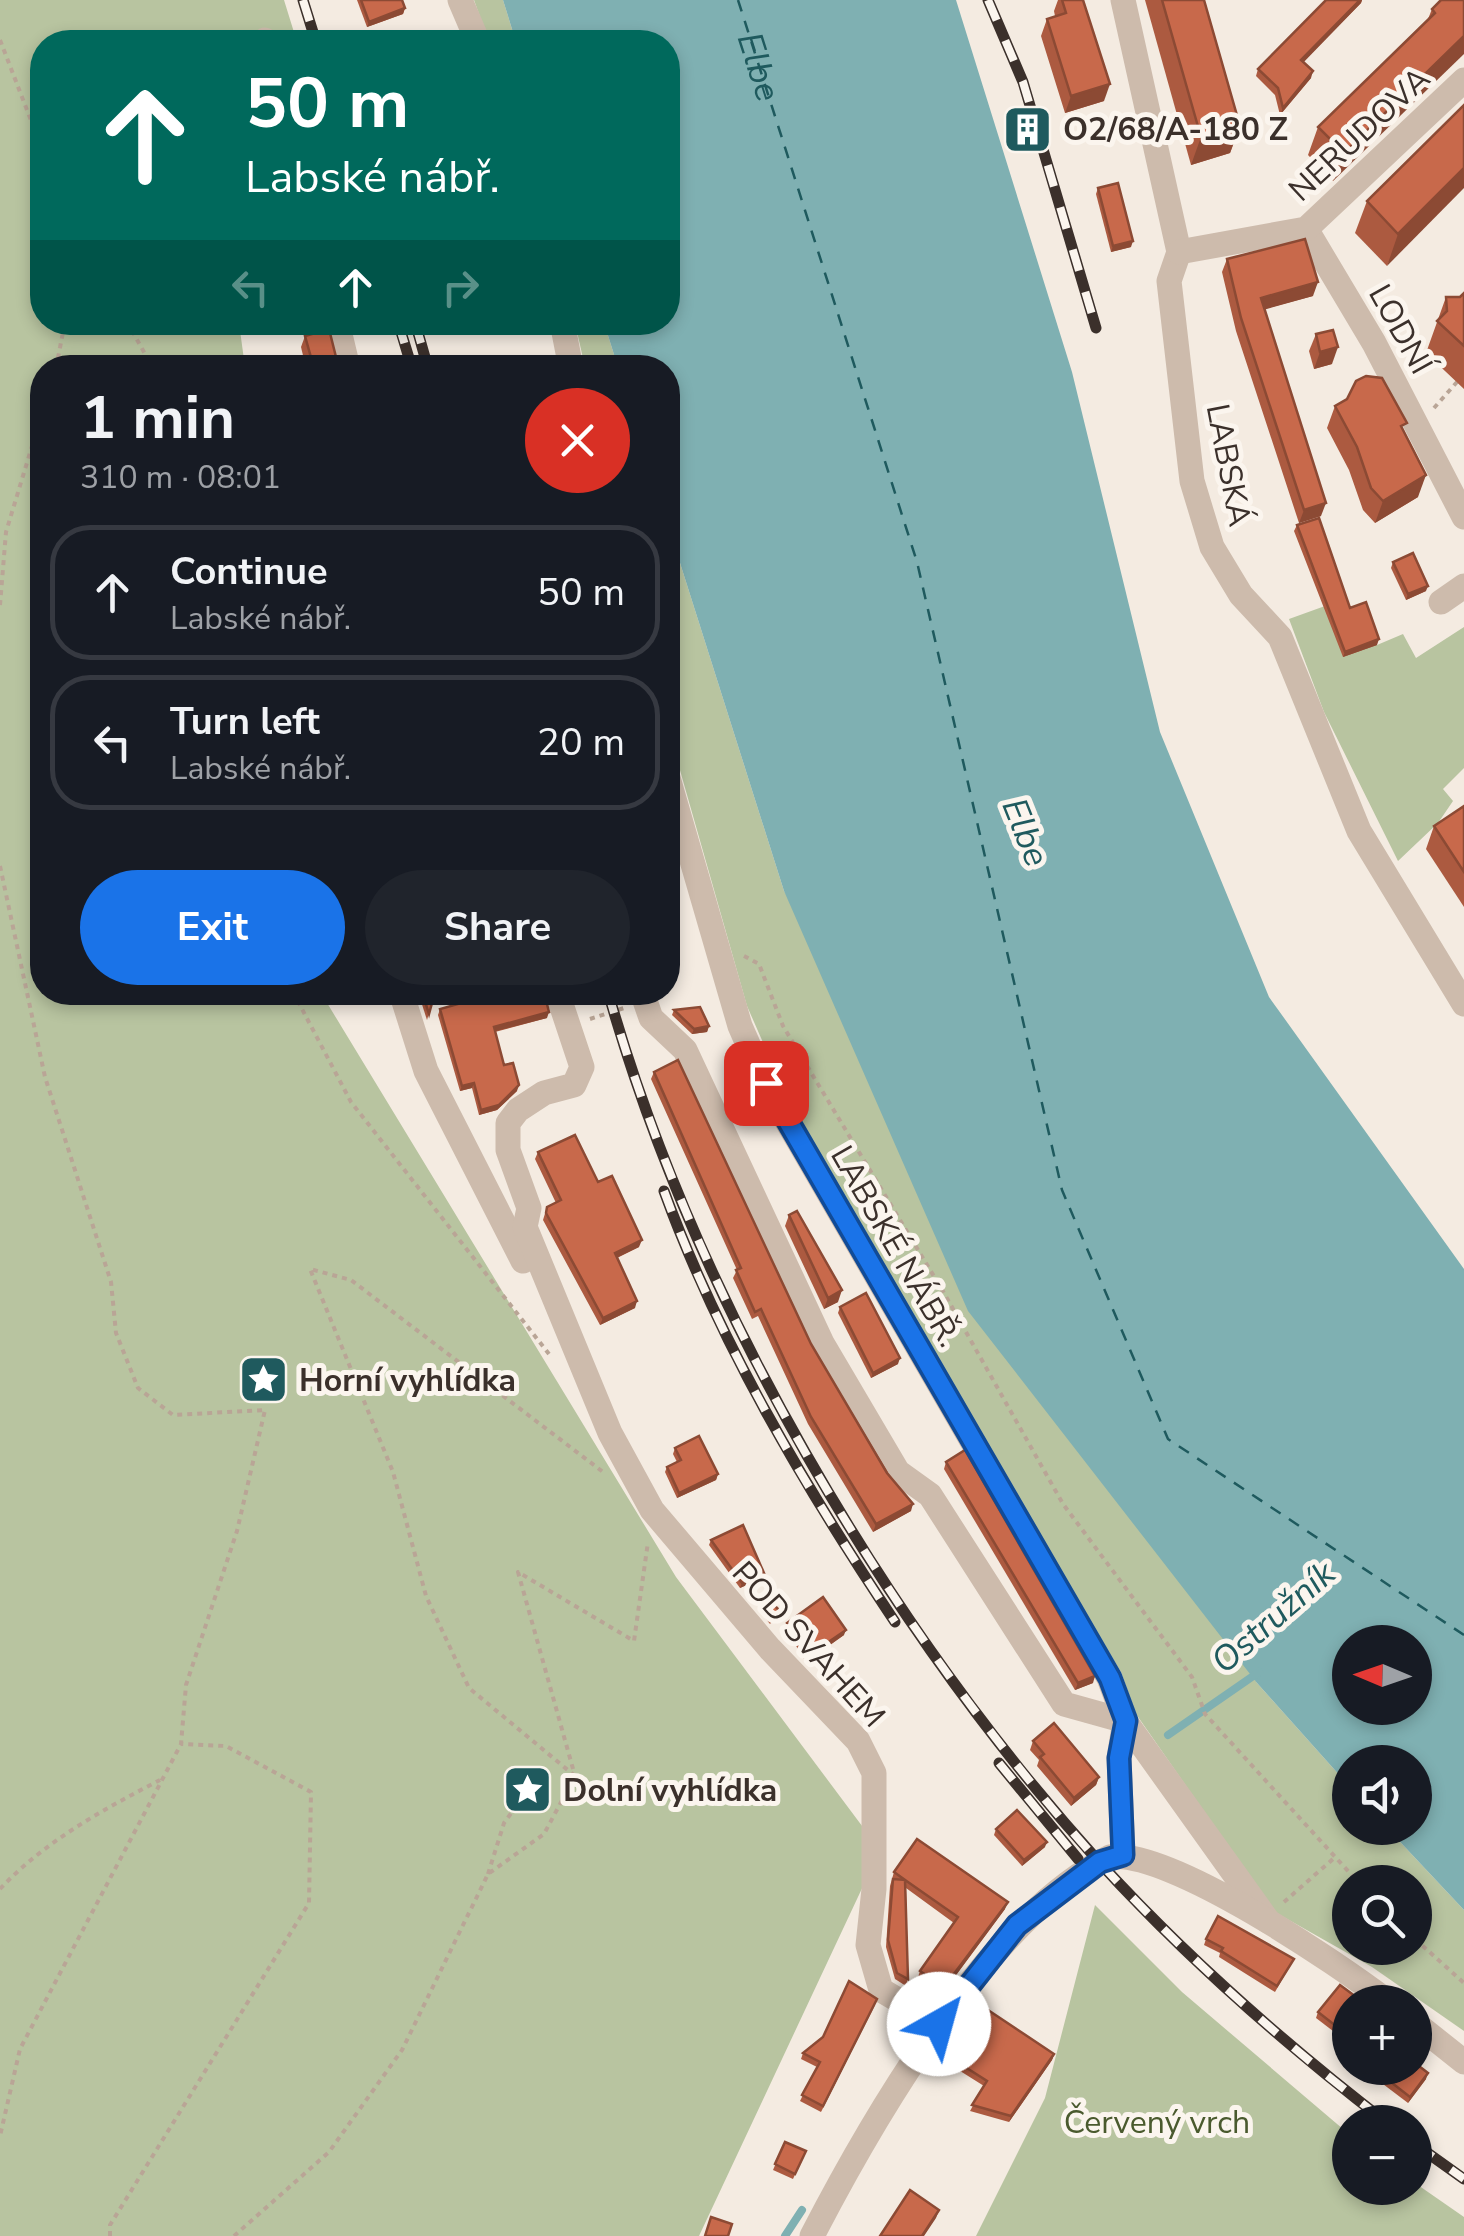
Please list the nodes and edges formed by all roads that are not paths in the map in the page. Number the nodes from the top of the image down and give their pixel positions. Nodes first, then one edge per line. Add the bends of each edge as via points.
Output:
1 (460, 0) edge
2 (1122, 0) edge
3 (473, 30) edge
4 (1464, 80) edge
5 (1306, 229) junction
6 (1179, 252) junction
7 (1464, 516) edge
8 (1464, 586) edge
9 (1441, 602) dead end
10 (680, 820) edge
11 (1464, 1004) edge
12 (405, 1005) edge
13 (562, 1005) edge
14 (644, 1005) edge
15 (585, 1364) junction
16 (1126, 1721) junction
17 (1123, 1855) junction
18 (1268, 1921) junction
19 (1363, 1985) edge
20 (939, 2024) junction
21 (1432, 2037) edge
22 (1464, 2062) edge
23 (812, 2236) edge

1 - 3 street
2 - 6 street, LABSKÁ
4 - 5 street, NERUDOVA
5 - 6 street, NERUDOVA
5 - 7 street, LODNÍ
6 - 11 street, LABSKÁ via 1168,281 1192,481 1212,547 1241,595 1280,637 1359,832
8 - 9 street
10 - 16 street, LABSKÉ NÁBŘ. via 740,1026 766,1083 1110,1678
12 - 15 street, POD SVAHEM via 426,1070 544,1302
13 - 15 street, POD SVAHEM via 582,1068 574,1084 518,1110 508,1123 508,1150 529,1208 525,1227 540,1270
14 - 16 street via 685,1050 822,1344 898,1472 930,1494 1064,1704
15 - 20 street, POD SVAHEM via 610,1433 652,1510 858,1740 874,1773 868,1945 881,1990
16 - 17 street, LABSKÉ NÁBŘ. via 1119,1758
16 - 18 street, LABSKÉ NÁBŘ.
17 - 18 street, LABSKÉ NÁBŘ. via 1166,1869
17 - 20 street via 1100,1862 1017,1925
18 - 19 street, LABSKÉ NÁBŘ.
20 - 23 street
21 - 22 street

